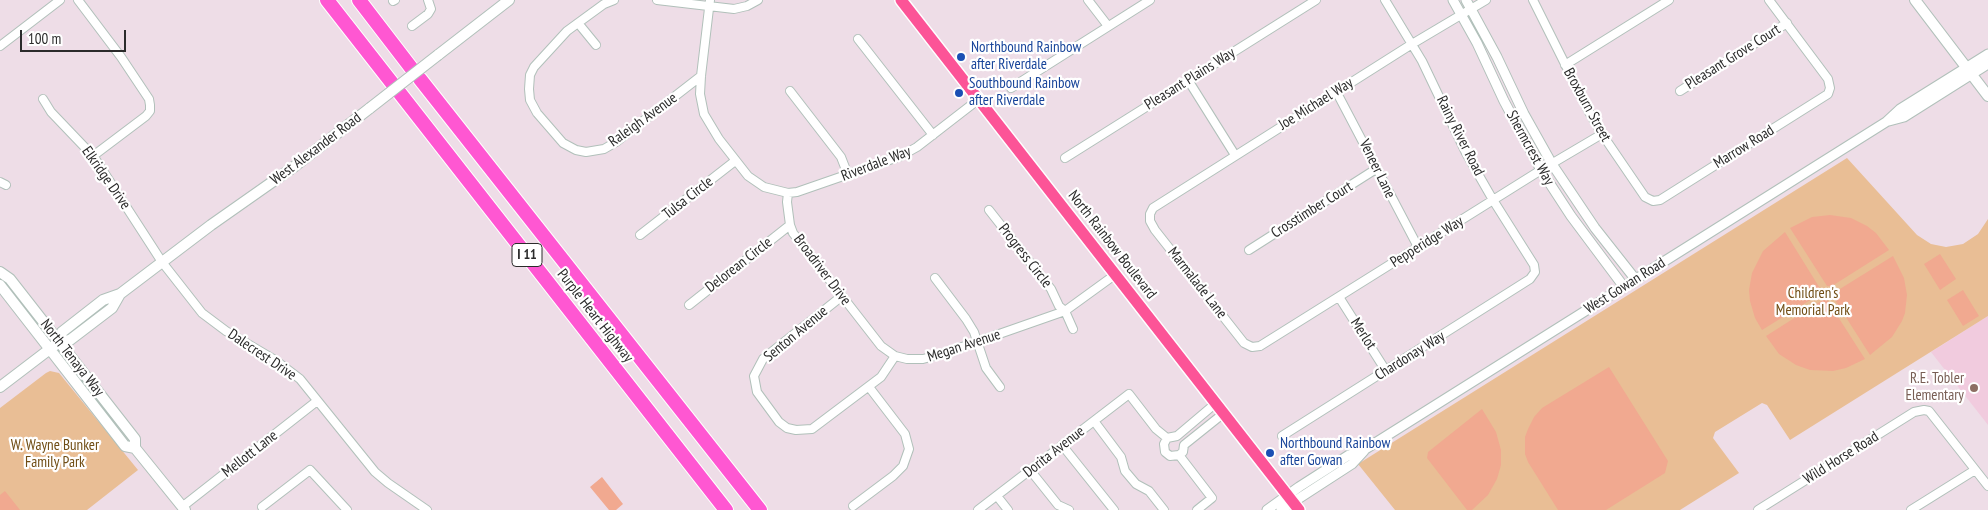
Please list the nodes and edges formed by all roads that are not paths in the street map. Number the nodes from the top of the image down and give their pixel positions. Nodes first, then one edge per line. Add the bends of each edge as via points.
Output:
1 (60, 0) edge
2 (78, 0) edge
3 (327, 0) edge
4 (359, 0) edge
5 (428, 0) edge
6 (509, 0) edge
7 (614, 0) edge
8 (657, 0) edge
9 (758, 0) edge
10 (901, 0) edge
11 (1088, 0) edge
12 (1150, 0) edge
13 (1316, 0) edge
14 (1385, 0) edge
15 (1452, 0) edge
16 (1466, 0) edge
17 (1486, 0) edge
18 (1533, 0) edge
19 (1669, 0) edge
20 (1769, 0) edge
21 (1915, 0) edge
22 (710, 3) edge
23 (1471, 8) junction
24 (1461, 14) junction
25 (578, 23) junction
26 (1787, 24) junction
27 (412, 26) dead end
28 (1108, 26) junction
29 (858, 38) dead end
30 (1412, 44) junction
31 (596, 45) dead end
32 (0, 46) edge
33 (1988, 54) edge
34 (1988, 64) edge
35 (1565, 65) junction
36 (1969, 71) junction
37 (701, 76) junction
38 (1188, 80) junction
39 (1011, 88) dead end
40 (790, 91) dead end
41 (1336, 91) junction
42 (1680, 91) dead end
43 (1988, 96) edge
44 (43, 99) dead end
45 (978, 99) junction
46 (1602, 134) junction
47 (933, 135) junction
48 (1235, 155) junction
49 (93, 156) junction
50 (1065, 158) dead end
51 (735, 161) junction
52 (1552, 164) junction
53 (1376, 170) junction
54 (1541, 170) junction
55 (848, 175) junction
56 (788, 193) junction
57 (1493, 200) junction
58 (1653, 201) joint
59 (989, 210) dead end
60 (1150, 214) joint
61 (790, 225) junction
62 (640, 235) dead end
63 (1418, 247) junction
64 (1249, 250) dead end
65 (162, 262) junction
66 (0, 272) edge
67 (1535, 272) joint
68 (1116, 274) junction
69 (935, 278) dead end
70 (1636, 280) junction
71 (0, 284) edge
72 (1624, 287) junction
73 (842, 296) junction
74 (1339, 297) junction
75 (689, 305) dead end
76 (1065, 312) junction
77 (1072, 329) dead end
78 (59, 342) junction
79 (977, 342) junction
80 (1252, 347) joint
81 (49, 349) junction
82 (895, 356) junction
83 (1386, 371) junction
84 (0, 387) edge
85 (869, 387) junction
86 (1000, 387) dead end
87 (317, 401) junction
88 (1216, 403) junction
89 (1224, 413) junction
90 (1094, 421) junction
91 (1282, 436) dead end
92 (1167, 438) junction
93 (1062, 446) junction
94 (135, 448) junction
95 (1179, 455) junction
96 (1030, 470) junction
97 (1976, 470) junction
98 (1988, 486) edge
99 (997, 496) junction
100 (1293, 502) edge
101 (853, 506) dead end
102 (262, 507) dead end
103 (183, 508) edge
104 (347, 510) edge
105 (427, 510) edge
106 (726, 510) edge
107 (760, 510) edge
108 (978, 510) edge
109 (1008, 510) edge
110 (1069, 510) edge
111 (1114, 510) edge
112 (1164, 510) edge
113 (1197, 510) edge
114 (1267, 510) edge
115 (1281, 510) edge
116 (1758, 510) edge
117 (1911, 510) edge

1 - 32 street
2 - 49 street via 149,99 150,108 146,116
3 - 106 highway, Purple Heart Highway / I 11
4 - 107 highway, Purple Heart Highway / I 11
5 - 27 street via 431,9 428,14
6 - 65 main road, West Alexander Road, bridge via 295,166
7 - 25 street
8 - 22 street
9 - 22 street via 734,9
10 - 45 main road, North Rainbow Boulevard
11 - 28 street
12 - 28 street
13 - 38 street, Pleasant Plains Way
14 - 30 street, Rainy River Road
15 - 24 street, Shermcrest Way
16 - 23 street, Shermcrest Way
17 - 23 street, Joe Michael Way
18 - 35 street, Broxburn Street
19 - 35 street
20 - 26 street
21 - 36 main road
22 - 37 street
23 - 24 street, Joe Michael Way
23 - 52 street, Shermcrest Way
24 - 30 street, Joe Michael Way
24 - 54 street, Shermcrest Way
25 - 31 street
25 - 37 street, Raleigh Avenue via 534,67 529,89 530,100 537,113 554,135 581,151 604,149 616,142
26 - 42 street, Pleasant Grove Court
26 - 58 street, Marrow Road via 1828,79 1828,94 1660,200
28 - 39 street
29 - 47 street
30 - 41 street, Joe Michael Way
30 - 57 street, Rainy River Road
33 - 36 street, West Gowan Road
34 - 36 street, West Gowan Road
35 - 46 street, Broxburn Street
36 - 43 main road
36 - 70 street, West Gowan Road via 1904,117 1886,122
37 - 51 street via 704,114
38 - 48 street
38 - 50 street, Pleasant Plains Way
40 - 55 street via 840,157
41 - 48 street, Joe Michael Way
41 - 53 street, Veneer Lane
44 - 49 street, Elkridge Drive via 51,112
45 - 47 street, Riverdale Way
45 - 68 main road, North Rainbow Boulevard
46 - 52 street, Pepperidge Way
46 - 58 street, Broxburn Street via 1645,197
47 - 55 street, Riverdale Way via 901,156
48 - 60 street, Joe Michael Way via 1153,208
49 - 65 street, Elkridge Drive
51 - 56 street via 764,187
51 - 62 street, Tulsa Circle
52 - 54 street, Pepperidge Way
52 - 70 street, Shermcrest Way via 1590,222
53 - 63 street, Veneer Lane
53 - 64 street, Crosstimber Court
54 - 57 street, Pepperidge Way
54 - 72 street, Shermcrest Way
55 - 56 street, Riverdale Way
56 - 61 street, Broadriver Drive
57 - 63 street, Pepperidge Way
57 - 67 street, Rainy River Road via 1534,265
59 - 76 street, Progress Circle
60 - 80 street, Marmalade Lane via 1155,230 1244,343
61 - 73 street, Broadriver Drive
61 - 75 street, Delorean Circle
63 - 74 street, Pepperidge Way
65 - 78 main road, West Alexander Road via 120,294 112,308 70,340
65 - 87 street, Dalecrest Drive via 202,313 300,379
66 - 78 main road, North Tenaya Way via 10,279
67 - 83 street, Chardonay Way via 1530,279
68 - 76 street, Megan Avenue
68 - 88 main road, North Rainbow Boulevard
69 - 79 street via 966,319
70 - 72 street, West Gowan Road
71 - 81 main road, North Tenaya Way
72 - 100 street, West Gowan Road via 1364,450 1349,455
73 - 82 street, Broadriver Drive via 880,346
73 - 85 street, Senton Avenue via 763,359 754,376 757,392 780,422 796,430 812,429
74 - 80 street, Pepperidge Way via 1260,346
74 - 83 street, Merlot
76 - 77 street, Progress Circle
76 - 79 street, Megan Avenue
78 - 81 main road, West Alexander Road
78 - 94 main road, North Tenaya Way via 135,439
79 - 82 street, Megan Avenue via 923,360
79 - 86 street via 986,368
81 - 84 main road, West Alexander Road
81 - 94 main road, North Tenaya Way via 125,446
82 - 85 street via 881,377
83 - 91 street, Chardonay Way
85 - 101 street via 905,434 909,449 903,466
87 - 103 street, Mellott Lane
87 - 105 street, Dalecrest Drive via 375,472
88 - 89 main road, North Rainbow Boulevard
88 - 92 street via 1177,436
89 - 95 street via 1184,445
89 - 100 main road, North Rainbow Boulevard
90 - 92 street, Dorita Avenue via 1129,394
90 - 93 street, Dorita Avenue
90 - 112 street via 1121,457 1125,471 1136,484 1149,491
92 - 95 street via 1165,452 1170,456
93 - 96 street, Dorita Avenue
93 - 111 street
94 - 103 main road, North Tenaya Way
95 - 113 street via 1212,498
96 - 99 street, Dorita Avenue
96 - 110 street via 1058,505
97 - 98 street
97 - 116 street, Wild Horse Road via 1929,411 1924,410 1914,412
97 - 117 street
99 - 108 street, Dorita Avenue
99 - 109 street
100 - 114 street, West Gowan Road
100 - 115 street, West Gowan Road
102 - 104 street via 310,470

